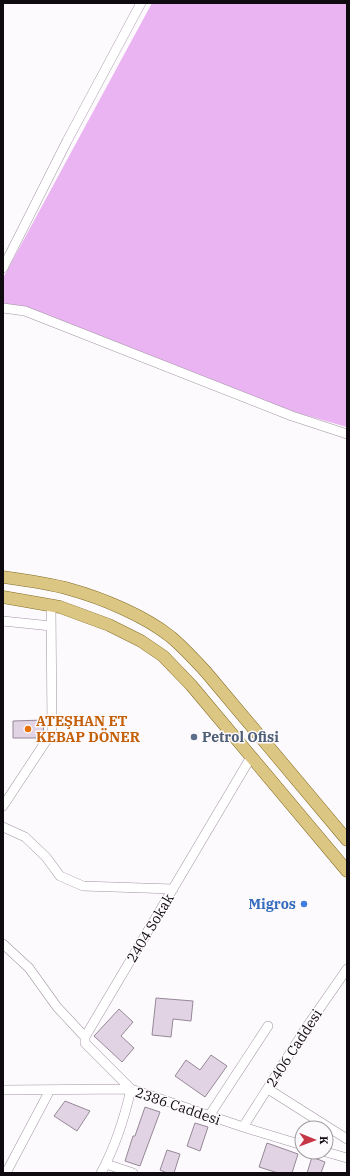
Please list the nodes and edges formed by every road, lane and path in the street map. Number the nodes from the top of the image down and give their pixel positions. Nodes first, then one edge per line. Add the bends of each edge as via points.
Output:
1 (141, 3) edge
2 (3, 268) edge
3 (3, 308) edge
4 (347, 434) edge
5 (3, 576) edge
6 (3, 597) edge
7 (51, 605) junction
8 (3, 621) edge
9 (51, 626) junction
10 (252, 757) junction
11 (3, 806) edge
12 (3, 827) edge
13 (347, 840) edge
14 (347, 871) edge
15 (173, 889) junction
16 (3, 944) edge
17 (347, 969) edge
18 (268, 1026) dead end
19 (84, 1037) junction
20 (131, 1089) junction
21 (268, 1089) junction
22 (3, 1090) edge
23 (50, 1090) junction
24 (209, 1116) junction
25 (243, 1127) junction
26 (347, 1140) edge
27 (294, 1143) edge
28 (334, 1154) edge
29 (347, 1158) edge
30 (106, 1164) junction
31 (6, 1173) edge
32 (101, 1173) edge
33 (133, 1173) edge

1 - 2 street
3 - 4 street via 25,311 292,416
5 - 13 main road via 82,593 141,618 171,637 206,672
6 - 7 main road
7 - 9 street
7 - 10 main road via 109,625 163,656
8 - 9 street
9 - 11 street via 52,732
10 - 14 main road
10 - 15 street, 2404 Sokak
12 - 15 street via 25,837 46,857 60,876 84,886
15 - 19 street, 2404 Sokak
16 - 19 street via 29,968 57,1007
17 - 21 street, 2406 Caddesi
18 - 24 street
19 - 20 street via 85,1043
20 - 23 street, 2386 Caddesi
20 - 24 street, 2386 Caddesi
20 - 30 street via 124,1120
21 - 25 street, 2406 Caddesi
21 - 26 street
22 - 23 street, 2386 Caddesi
23 - 31 street
24 - 25 street, 2386 Caddesi
25 - 27 street, 2386 Caddesi
28 - 29 street
30 - 32 street
30 - 33 street

